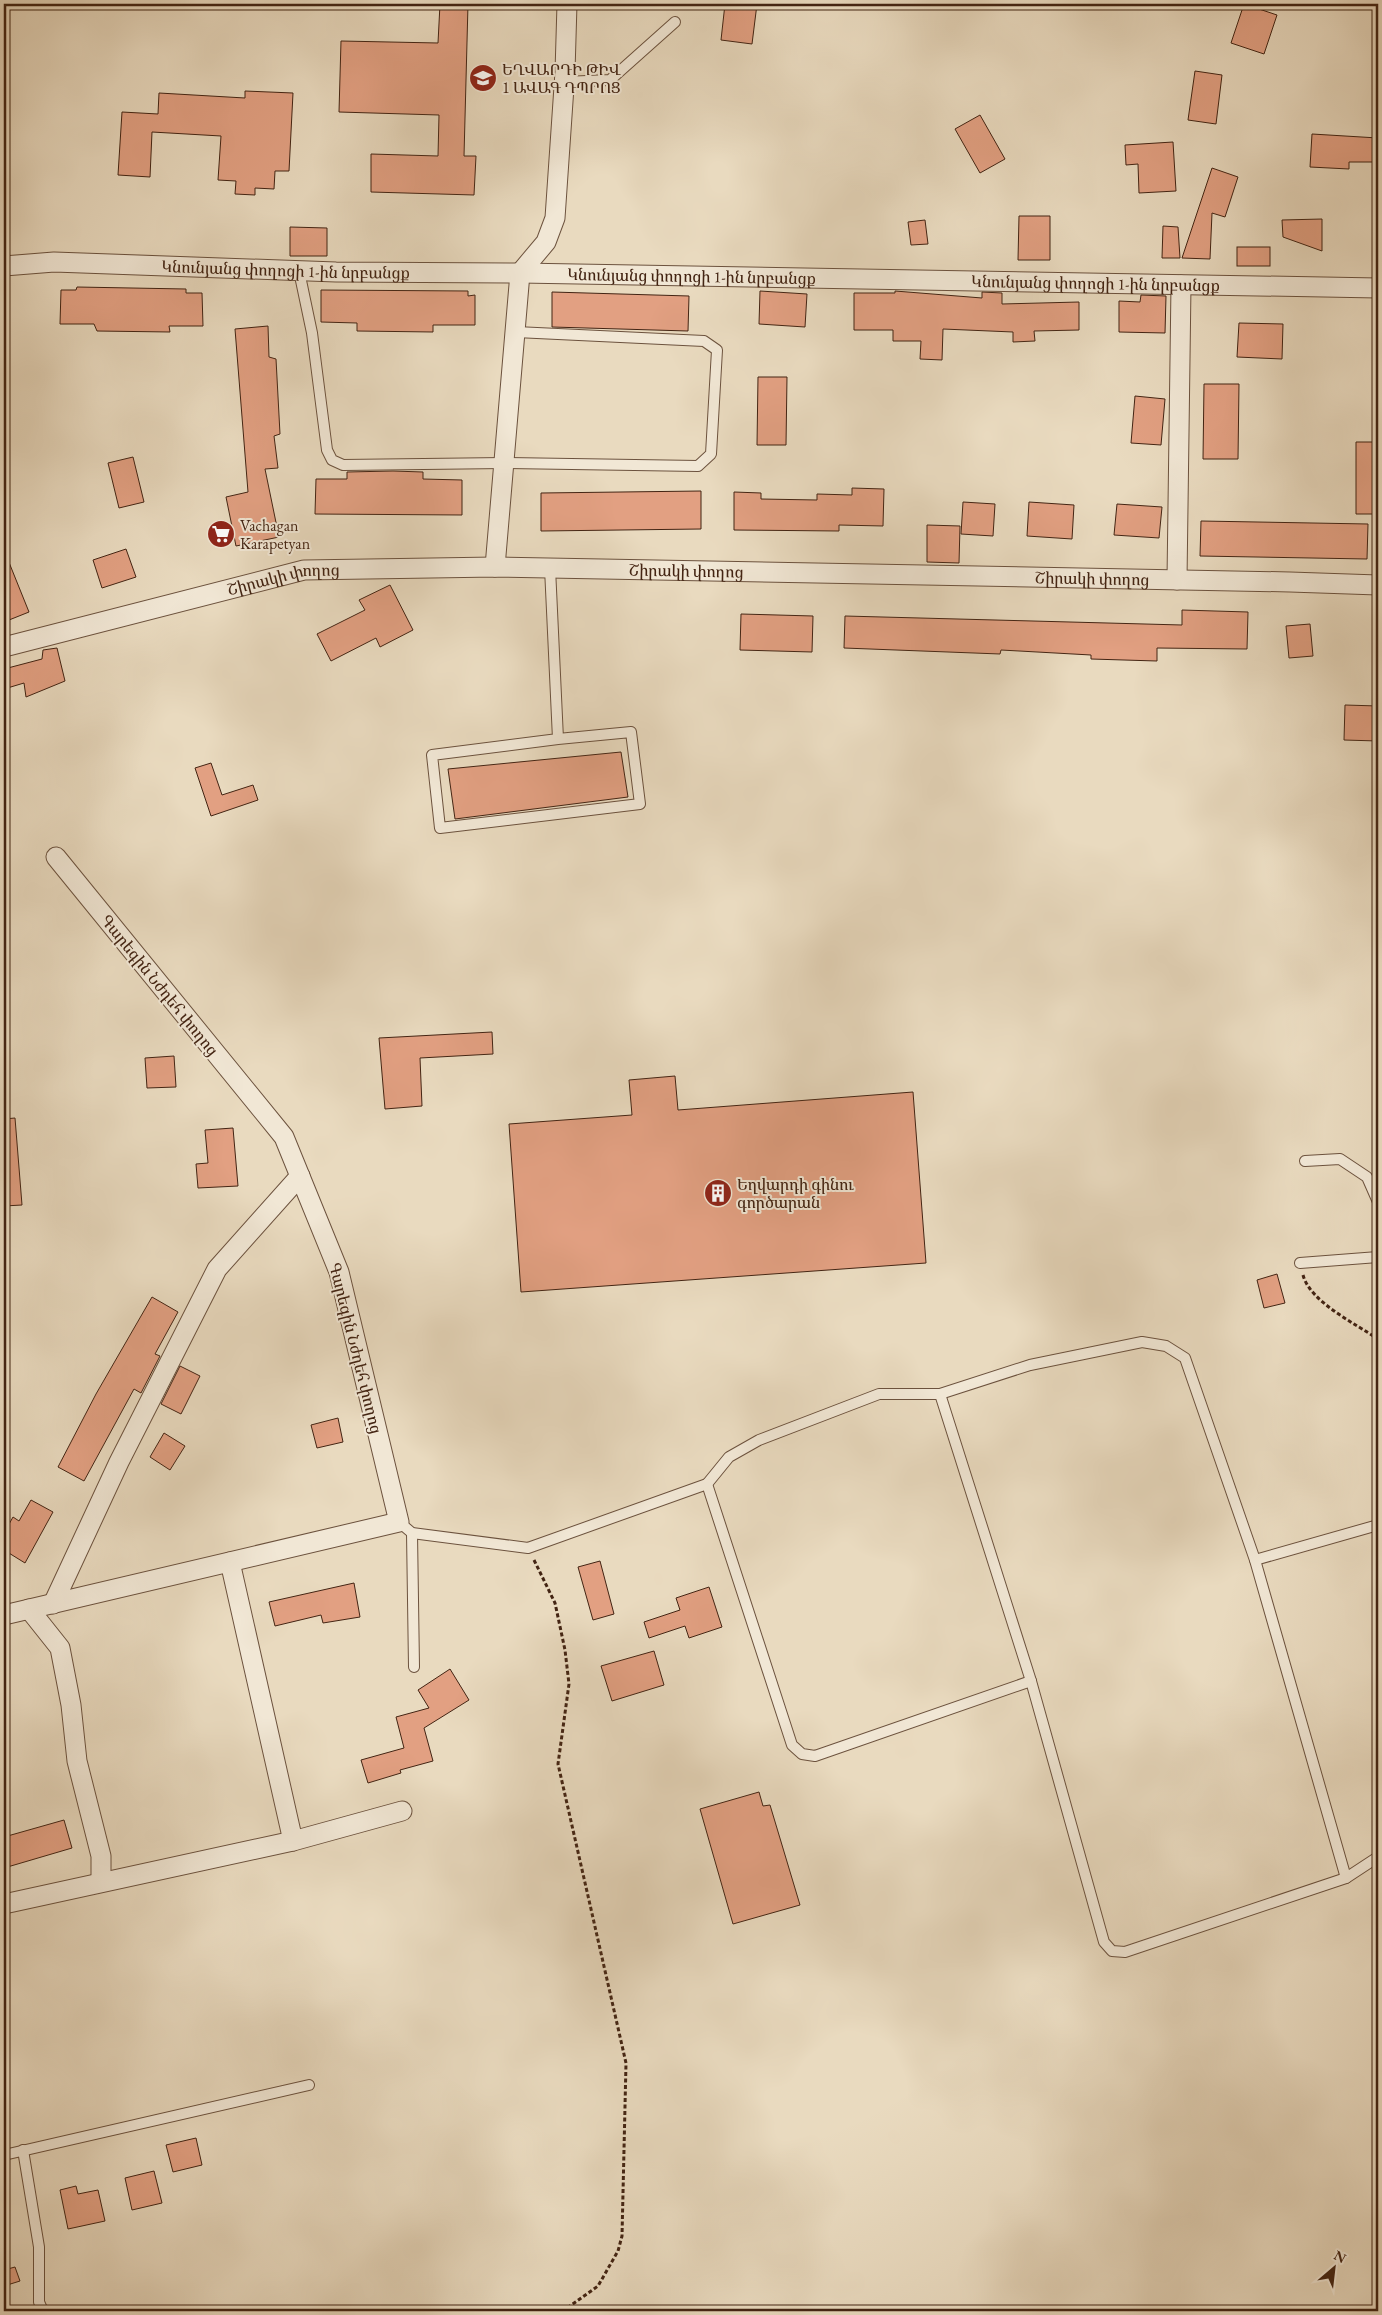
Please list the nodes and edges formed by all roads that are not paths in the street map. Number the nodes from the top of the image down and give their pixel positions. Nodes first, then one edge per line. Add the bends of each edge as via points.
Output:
1 (567, 4) edge
2 (675, 22) dead end
3 (564, 82) junction
4 (4, 266) edge
5 (299, 271) junction
6 (520, 273) junction
7 (1181, 285) junction
8 (1378, 288) edge
9 (516, 332) junction
10 (504, 463) junction
11 (495, 567) junction
12 (550, 568) junction
13 (1177, 580) junction
14 (1378, 586) edge
15 (4, 646) edge
16 (558, 739) junction
17 (56, 857) dead end
18 (1304, 1161) dead end
19 (300, 1176) junction
20 (1378, 1202) edge
21 (1378, 1257) edge
22 (1300, 1263) road end
23 (940, 1394) junction
24 (707, 1484) junction
25 (1378, 1525) edge
26 (406, 1528) junction
27 (1255, 1560) junction
28 (230, 1562) junction
29 (53, 1604) junction
30 (29, 1609) junction
31 (4, 1615) edge
32 (414, 1667) dead end
33 (1031, 1681) junction
34 (402, 1811) dead end
35 (294, 1841) junction
36 (1378, 1857) edge
37 (1346, 1878) junction
38 (101, 1882) junction
39 (4, 1904) edge
40 (309, 2086) dead end
41 (23, 2150) junction
42 (4, 2155) edge
43 (43, 2311) edge

1 - 3 street
2 - 3 lane via 610,80
3 - 6 street via 555,218 546,242
4 - 5 street, Կնունյանց փողոցի 1-ին նրբանցք via 54,262
5 - 6 street, Կնունյանց փողոցի 1-ին նրբանցք
5 - 10 lane via 312,333 326,450 332,460 343,465
6 - 7 street, Կնունյանց փողոցի 1-ին նրբանցք
6 - 9 street
7 - 8 street, Կնունյանց փողոցի 1-ին նրբանցք
7 - 13 street
9 - 10 street
9 - 10 lane via 704,341 717,350 711,454 698,466
10 - 11 street
11 - 12 street, Շիրակի փողոց
11 - 15 street, Շիրակի փողոց via 304,570
12 - 13 street, Շիրակի փողոց
12 - 16 lane
13 - 14 street, Շիրակի փողոց
16 - 16 lane via 631,732 640,804 440,828 432,756
17 - 19 street, Գարեգին Նժդեհ փողոց via 284,1138
18 - 20 lane via 1340,1159 1367,1177
19 - 26 street, Գարեգին Նժդեհ փողոց via 339,1272
19 - 29 street via 217,1269 119,1462
21 - 22 lane
23 - 24 lane via 879,1394 758,1440 729,1457
23 - 27 lane via 1030,1364 1142,1342 1166,1346 1185,1358
23 - 33 lane
24 - 26 lane via 528,1548
24 - 33 lane via 792,1746 802,1754 815,1756
25 - 27 lane
26 - 28 street
26 - 32 lane
27 - 37 lane
28 - 29 street
28 - 35 street
29 - 30 street
30 - 31 street
30 - 38 street via 60,1648 77,1761 101,1856
33 - 37 lane via 1104,1942 1112,1951 1125,1952
34 - 35 street
35 - 38 street
36 - 37 lane
38 - 39 street
40 - 41 lane
41 - 42 lane
41 - 43 lane via 39,2247 39,2302

